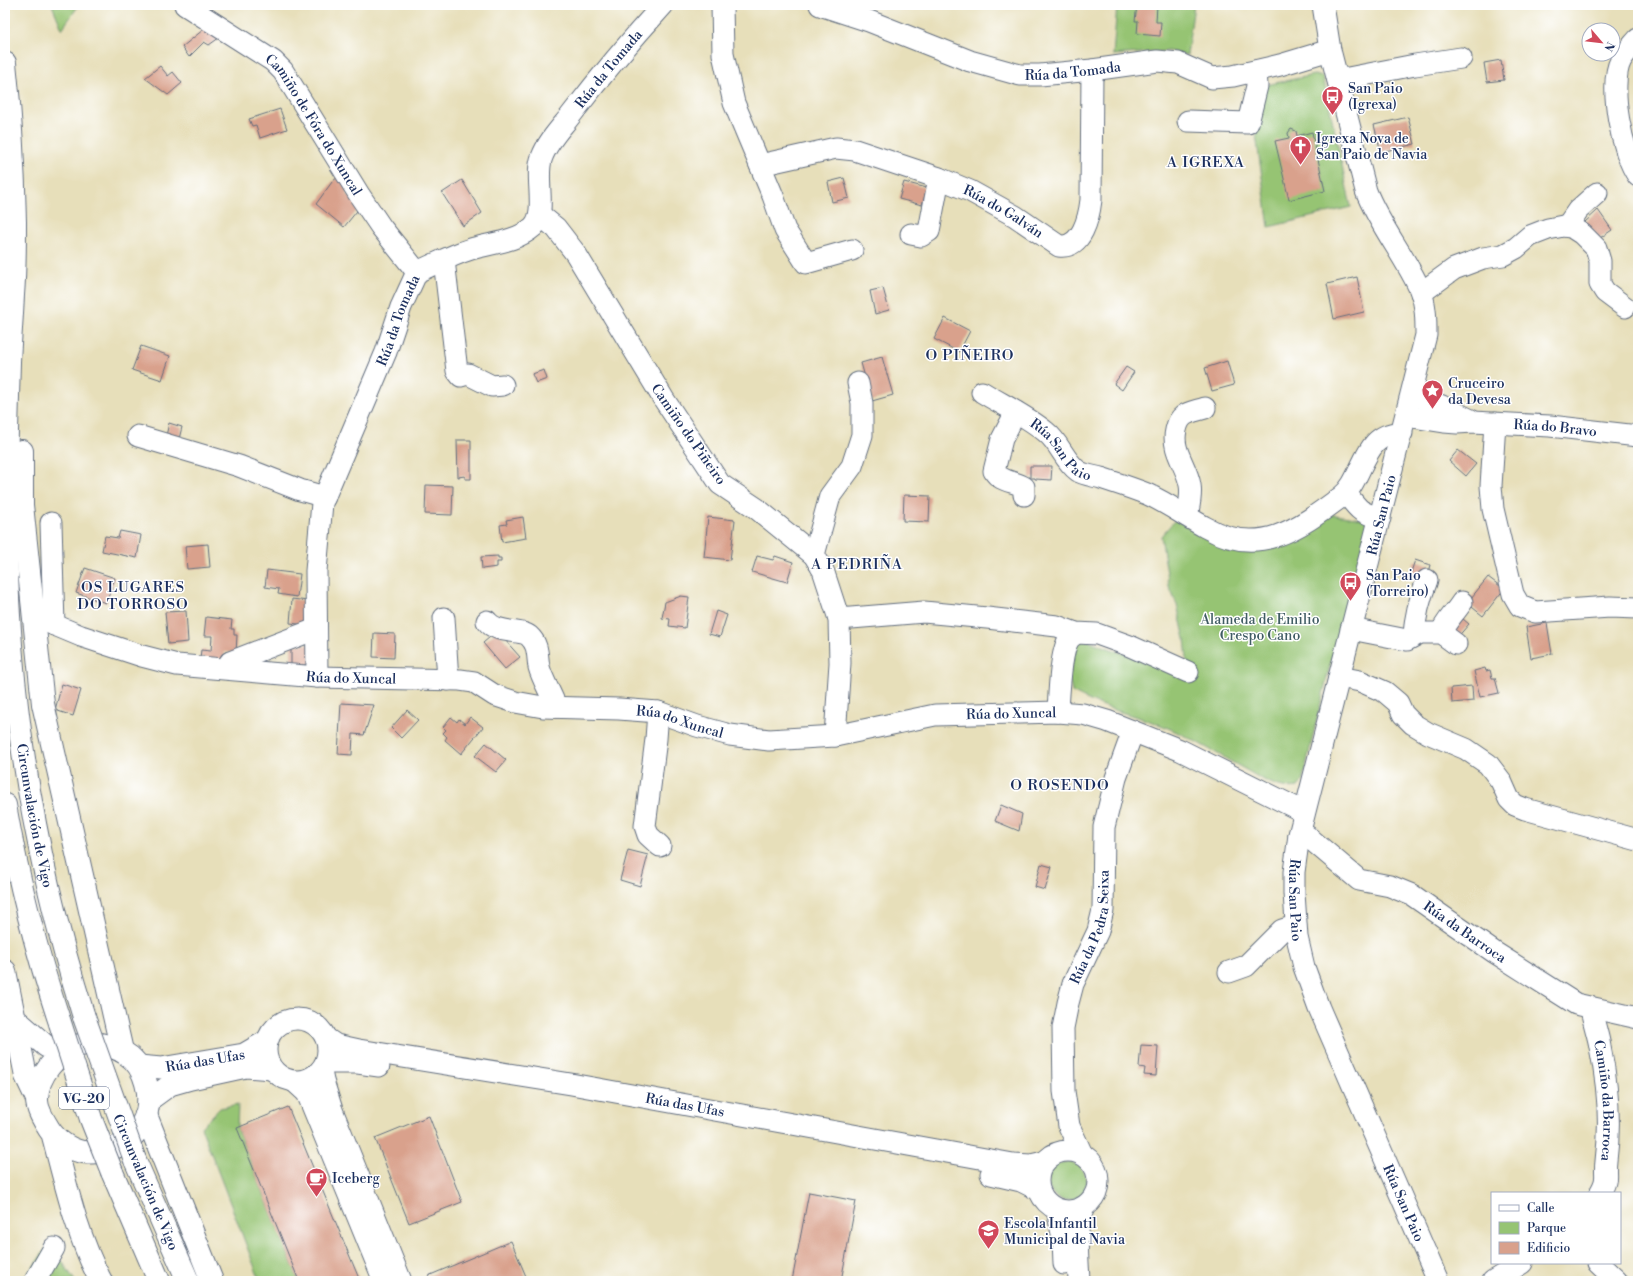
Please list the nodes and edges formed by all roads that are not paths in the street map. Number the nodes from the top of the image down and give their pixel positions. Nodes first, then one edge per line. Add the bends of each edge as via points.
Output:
1 (185, 5) edge
2 (663, 5) edge
3 (722, 5) edge
4 (820, 5) edge
5 (1323, 5) edge
6 (1638, 39) edge
7 (1330, 50) junction
8 (1461, 58) dead end
9 (5, 63) edge
10 (1092, 70) junction
11 (1256, 71) junction
12 (1338, 80) junction
13 (1188, 121) dead end
14 (760, 164) junction
15 (1638, 176) edge
16 (939, 178) junction
17 (1597, 193) dead end
18 (540, 215) junction
19 (1567, 226) junction
20 (911, 234) dead end
21 (852, 250) dead end
22 (444, 260) junction
23 (418, 272) junction
24 (14, 293) junction
25 (1421, 293) junction
26 (1625, 307) dead end
27 (858, 383) dead end
28 (503, 385) dead end
29 (982, 392) dead end
30 (1412, 394) junction
31 (1205, 408) dead end
32 (1016, 412) junction
33 (1473, 422) junction
34 (1495, 423) junction
35 (1404, 424) junction
36 (1637, 434) edge
37 (138, 436) dead end
38 (1346, 493) junction
39 (1024, 495) dead end
40 (325, 497) junction
41 (1187, 516) junction
42 (1380, 518) junction
43 (51, 523) dead end
44 (814, 555) junction
45 (1427, 580) dead end
46 (1462, 602) dead end
47 (1638, 608) edge
48 (444, 618) dead end
49 (839, 619) junction
50 (487, 621) dead end
51 (316, 629) junction
52 (1351, 629) junction
53 (1076, 633) junction
54 (1414, 635) junction
55 (230, 662) dead end
56 (1188, 672) dead end
57 (316, 677) junction
58 (1339, 677) junction
59 (448, 680) junction
60 (556, 707) junction
61 (658, 712) junction
62 (1058, 712) junction
63 (1133, 731) junction
64 (835, 736) junction
65 (5, 805) edge
66 (1305, 809) junction
67 (1299, 834) junction
68 (1638, 840) edge
69 (660, 846) dead end
70 (1295, 926) junction
71 (5, 971) edge
72 (1228, 972) dead end
73 (1591, 1008) junction
74 (1638, 1018) edge
75 (15, 1019) junction
76 (327, 1039) junction
77 (268, 1040) junction
78 (122, 1051) junction
79 (63, 1053) junction
80 (139, 1066) junction
81 (324, 1067) junction
82 (272, 1069) junction
83 (295, 1082) junction
84 (37, 1099) junction
85 (147, 1108) junction
86 (1069, 1126) junction
87 (53, 1136) junction
88 (80, 1151) junction
89 (1082, 1154) junction
90 (1050, 1158) junction
91 (1038, 1190) junction
92 (1600, 1192) edge
93 (68, 1195) junction
94 (1084, 1207) junction
95 (1057, 1210) junction
96 (54, 1248) dead end
97 (1520, 1264) edge
98 (1599, 1264) edge
99 (35, 1281) edge
100 (101, 1281) edge
101 (159, 1281) edge
102 (188, 1281) edge
103 (212, 1281) edge
104 (384, 1281) edge
105 (401, 1281) edge
106 (1065, 1281) edge
107 (1079, 1281) edge
108 (1438, 1281) edge
109 (1493, 1281) edge
110 (1617, 1281) edge

1 - 23 street, Camiño de Fóra do Xuncal via 273,61 284,71 360,196 381,227
2 - 18 street, Rúa da Tomada via 584,98 542,156 538,172
3 - 14 street via 723,54 734,103
4 - 10 street, Rúa da Tomada via 970,61 1020,75
5 - 7 street, Rúa San Paio
6 - 15 street via 1620,60 1615,82 1623,138 1633,170
7 - 11 street, Rúa da Tomada
7 - 12 street, Rúa San Paio
8 - 12 street via 1414,64
9 - 24 main road, Circunvalación de Vigo / VG-20 via 15,222
10 - 11 street, Rúa da Tomada via 1157,60 1178,64 1212,78
10 - 16 street, Rúa do Galván via 1090,212 1084,228 1071,244 1059,246 1001,207
11 - 13 street via 1257,86 1248,123
12 - 25 street, Rúa San Paio via 1372,208
14 - 16 street, Rúa do Galván via 836,148
14 - 21 street via 785,230 806,263
16 - 20 street via 929,231 921,236
17 - 19 street via 1578,210
18 - 22 street, Rúa da Tomada via 534,226 516,238 471,249
18 - 44 street, Camiño do Piñeiro via 556,228 576,254 663,398 720,484 756,508
19 - 25 street via 1548,229 1530,236 1503,255 1483,258 1454,268
19 - 26 street via 1582,234 1596,248 1600,260 1600,284 1605,292
22 - 23 street, Rúa da Tomada
22 - 28 street via 457,371 461,376 468,374 492,386
23 - 40 street, Rúa da Tomada
24 - 78 main road via 22,320 22,505 43,704
24 - 102 main road, Circunvalación de Vigo / VG-20, bridge via 9,361 6,518 8,594 14,671 28,784 41,853 84,1017 135,1160
25 - 30 street, Rúa San Paio via 1426,318 1426,335
27 - 44 street via 862,403 862,435 852,466 830,496
29 - 32 street, Rúa San Paio
30 - 33 street, Rúa do Bravo
30 - 35 street, Rúa San Paio
31 - 41 street via 1186,414 1178,421 1174,438 1190,485 1191,496
32 - 39 street via 1002,439 994,471 996,476 1024,487
32 - 41 street, Rúa San Paio via 1046,432 1060,446 1066,460 1079,472 1146,494
33 - 34 street, Rúa do Bravo
33 - 35 street, Rúa do Bravo
34 - 36 street, Rúa do Bravo
34 - 47 street via 1491,486 1493,509 1513,594 1520,606 1535,612
35 - 38 street, Rúa San Paio via 1394,433 1385,435 1378,441
35 - 42 street, Rúa San Paio
37 - 40 street via 239,466
38 - 41 street, Rúa San Paio via 1294,529 1265,540 1235,540 1205,528
38 - 42 street via 1362,512
40 - 51 street, Rúa da Tomada via 322,504 316,571
42 - 52 street, Rúa San Paio
43 - 57 street, Rúa do Xuncal via 50,623 142,656 177,664
44 - 49 street, Camiño do Piñeiro via 823,570
45 - 54 street via 1419,601
46 - 54 street via 1443,626 1448,638 1420,633
48 - 59 street
49 - 53 street via 924,612 1057,626
49 - 64 street, Camiño do Piñeiro via 840,663
50 - 60 street via 499,629 525,633 530,637 538,651 540,668
51 - 55 street
51 - 57 street, Rúa da Tomada
52 - 54 street via 1407,640
52 - 58 street, Rúa San Paio
53 - 56 street via 1097,634
53 - 62 street via 1069,640 1064,652
57 - 59 street, Rúa do Xuncal
58 - 66 street, Rúa San Paio
58 - 68 street via 1360,681 1385,692 1398,703 1403,714 1413,724 1466,749 1488,764 1515,805
59 - 60 street, Rúa do Xuncal via 474,682 505,700
60 - 61 street, Rúa do Xuncal
61 - 64 street, Rúa do Xuncal via 697,726 737,736 769,740
61 - 69 street via 645,826 648,835
62 - 63 street, Rúa do Xuncal via 1083,714
62 - 64 street, Rúa do Xuncal via 935,715
63 - 66 street, Rúa do Xuncal via 1210,764 1296,808
63 - 86 street, Rúa da Pedra Seixa via 1116,778 1104,827 1103,910 1098,931 1073,984 1063,1028 1064,1091
65 - 101 main road, Circunvalación de Vigo / VG-20, bridge via 25,904 44,978 91,1118
66 - 67 street, Rúa San Paio
67 - 70 street, Rúa San Paio via 1294,872
67 - 73 street, Rúa da Barroca via 1307,836 1359,880 1390,886 1412,895 1494,952 1576,1004
70 - 72 street via 1282,930 1246,966
70 - 108 street, Rúa San Paio via 1300,951 1319,1008
71 - 75 main road
73 - 74 street, Rúa da Barroca
73 - 92 street, Camiño da Barroca via 1605,1075 1609,1122 1606,1181
75 - 79 main road via 46,1046
75 - 84 main road via 26,1076
76 - 77 street, Rúa das Ufas via 321,1029 312,1022 301,1019 280,1024
76 - 81 street via 329,1051
76 - 90 street, Rúa das Ufas via 336,1045 359,1050 571,1084 1022,1166
77 - 80 street, Rúa das Ufas via 244,1054 161,1068
77 - 82 street via 266,1050
78 - 79 main road via 95,1043 78,1045
78 - 80 main road
79 - 84 main road via 50,1065 42,1080
80 - 85 main road via 148,1089
81 - 83 street via 314,1077
81 - 91 street, Rúa das Ufas via 358,1063 568,1098 1011,1178
81 - 105 street via 323,1081 332,1110
82 - 83 street via 286,1080
82 - 85 street, Rúa das Ufas via 246,1067 191,1078 170,1085
83 - 104 street via 307,1093
84 - 87 main road via 43,1119
85 - 88 main road via 140,1128 120,1146 93,1153
85 - 103 main road
86 - 89 street, Rúa da Pedra Seixa
86 - 90 street
87 - 88 main road
87 - 93 main road
88 - 93 main road
89 - 90 street via 1073,1151
89 - 94 street, Rúa da Pedra Seixa via 1093,1165 1098,1180 1092,1200
90 - 91 street via 1038,1176
91 - 95 street via 1042,1198
93 - 100 main road via 90,1261
94 - 95 street via 1066,1212
94 - 107 street, Rúa da Pedra Seixa via 1078,1220
95 - 106 street via 1063,1238
96 - 99 street
97 - 109 street
98 - 110 street

